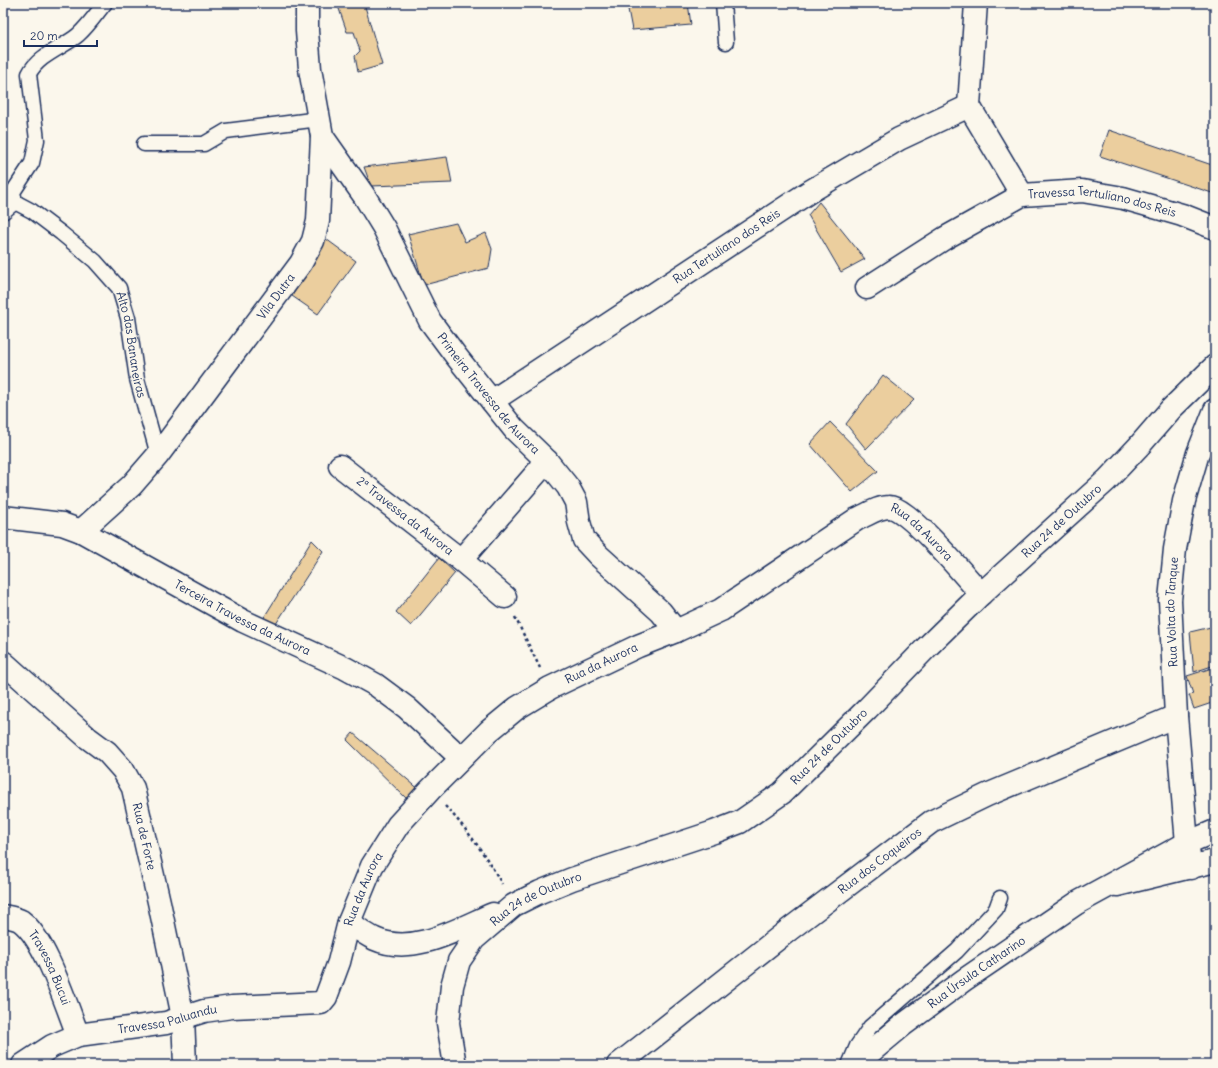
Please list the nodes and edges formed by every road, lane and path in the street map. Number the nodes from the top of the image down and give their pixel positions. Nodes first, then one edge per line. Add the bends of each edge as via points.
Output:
1 (105, 3) edge
2 (307, 3) edge
3 (723, 3) edge
4 (976, 3) edge
5 (726, 42) dead end
6 (969, 106) junction
7 (320, 128) junction
8 (144, 144) dead end
9 (1022, 195) junction
10 (15, 202) junction
11 (3, 212) edge
12 (1215, 228) edge
13 (867, 288) dead end
14 (1215, 366) edge
15 (492, 401) junction
16 (1215, 410) edge
17 (158, 455) junction
18 (547, 461) junction
19 (340, 466) dead end
20 (3, 517) edge
21 (81, 531) junction
22 (461, 560) junction
23 (981, 594) junction
24 (505, 597) joint
25 (676, 631) junction
26 (3, 662) edge
27 (550, 688) junction
28 (1176, 716) junction
29 (461, 758) junction
30 (430, 790) junction
31 (1215, 831) edge
32 (1187, 843) junction
33 (1215, 861) edge
34 (1191, 868) junction
35 (1104, 888) junction
36 (1000, 898) dead end
37 (514, 905) junction
38 (3, 916) edge
39 (349, 922) junction
40 (321, 1003) joint
41 (183, 1017) junction
42 (78, 1035) junction
43 (23, 1065) edge
44 (185, 1065) edge
45 (455, 1065) edge
46 (618, 1065) edge
47 (850, 1065) edge
48 (855, 1065) edge

1 - 10 lane via 77,36 32,68 30,74 38,140 32,163 13,192
2 - 7 street, Vila Dutra via 310,69
3 - 5 lane
4 - 6 street
6 - 9 street
6 - 15 street, Rua Tertuliano dos Reis via 898,139 809,192
7 - 8 lane via 226,131 204,144
7 - 15 street, Primeira Travessa de Aurora via 384,228 430,321
7 - 17 street, Vila Dutra via 318,221 313,241 301,263
9 - 12 street, Travessa Tertuliano dos Reis via 1082,191 1123,198 1182,215
9 - 13 street, Travessa Tertuliano dos Reis via 945,238
10 - 11 lane
10 - 17 lane, Alto das Bananeiras via 32,211 95,261 119,288 128,318 137,379
14 - 23 street, Rua 24 de Outubro via 1171,409 1106,480
15 - 18 street, Primeira Travessa de Aurora via 514,429
16 - 28 street, Rua Volta do Tanque via 1198,453 1184,501 1175,549 1170,600
17 - 21 street, Vila Dutra via 132,485
18 - 22 street, 2ª Travessa da Aurora
18 - 25 street, Primeira Travessa de Aurora via 568,487 576,502 584,540 661,612
19 - 22 street, 2ª Travessa da Aurora
20 - 21 street, Terceira Travessa da Aurora via 62,524
21 - 29 street, Terceira Travessa da Aurora via 243,621 376,685 407,708
22 - 24 street
23 - 25 street, Rua da Aurora via 918,525 904,513 890,507 858,519 721,610
23 - 37 street, Rua 24 de Outubro via 788,787 762,808 740,822 572,879
24 - 27 path
25 - 27 street, Rua da Aurora
26 - 41 street, Rua de Forte via 107,752 123,770 133,788
27 - 29 street, Rua da Aurora via 517,708 488,731
28 - 32 street, Rua Volta do Tanque
28 - 46 street, Rua dos Coqueiros via 987,795 931,822
29 - 30 street, Rua da Aurora
30 - 37 path via 464,826 488,860
30 - 39 street, Rua da Aurora via 398,826 372,866
31 - 32 street, Rua Úrsula Catharino
32 - 34 street, Rua Volta do Tanque
32 - 35 street, Rua Úrsula Catharino
33 - 34 street, Rua Úrsula Catharino
34 - 35 street, Rua Úrsula Catharino
35 - 48 street, Rua Úrsula Catharino via 1077,903 964,980 902,1025
36 - 47 lane via 996,909 957,951 870,1027 857,1046
37 - 39 street via 417,944 395,945 375,939
37 - 45 street, Rua 24 de Outubro via 474,939 459,961 452,986 448,1023
38 - 42 street, Travessa Bucui via 20,920 33,934 51,968
39 - 40 street, Rua da Aurora via 339,962 326,997
40 - 41 street, Travessa Paluandu via 232,1007
41 - 42 street, Travessa Paluandu via 166,1023
41 - 44 street, Rua de Forte
42 - 43 street, Travessa Paluandu via 52,1046

